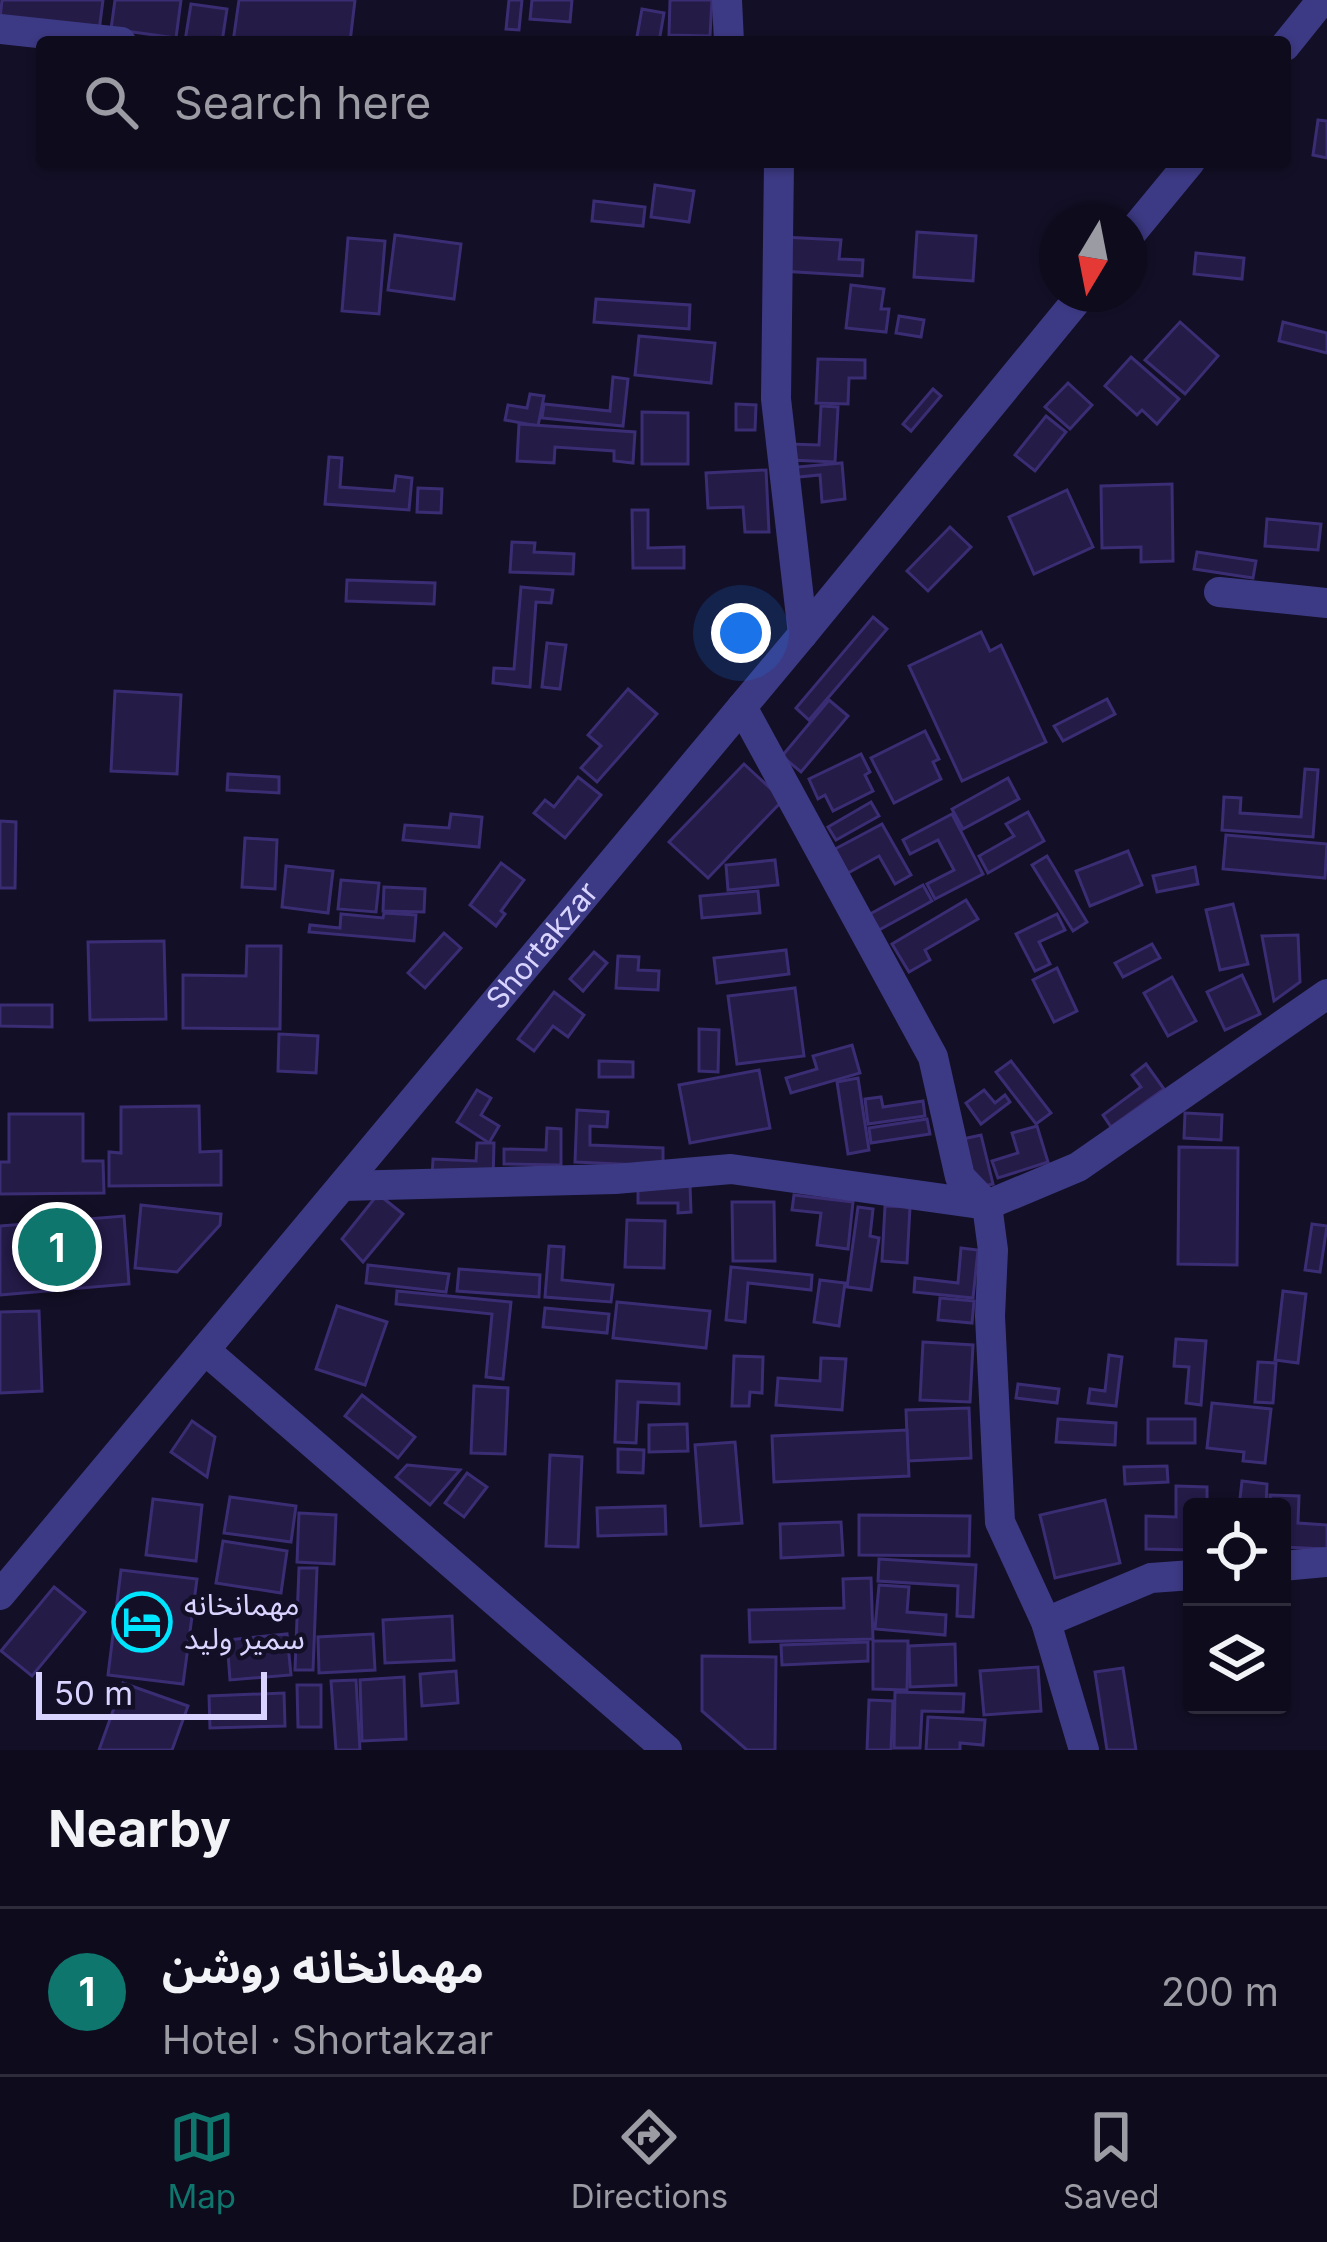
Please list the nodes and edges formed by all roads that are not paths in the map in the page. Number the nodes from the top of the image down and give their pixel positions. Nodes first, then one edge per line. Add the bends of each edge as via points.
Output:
1 (727, 0) edge
2 (1322, 0) edge
3 (0, 29) edge
4 (65, 36) edge
5 (729, 36) edge
6 (1291, 39) edge
7 (779, 168) edge
8 (1185, 168) edge
9 (1147, 214) edge
10 (1067, 312) edge
11 (1219, 592) dead end
12 (1327, 603) edge
13 (803, 634) junction
14 (742, 707) junction
15 (1327, 994) edge
16 (343, 1186) junction
17 (987, 1205) junction
18 (206, 1351) junction
19 (1327, 1562) edge
20 (1291, 1565) edge
21 (1183, 1576) edge
22 (3, 1587) edge
23 (1046, 1622) junction
24 (667, 1750) edge
25 (1084, 1750) edge

1 - 5 street
2 - 6 street
3 - 4 street
7 - 13 street via 776,399
8 - 9 street
10 - 13 street, Shortakzar
11 - 12 street
13 - 14 street, Shortakzar
14 - 16 street, Shortakzar
14 - 17 street via 933,1057 961,1177
15 - 17 street via 1078,1167
16 - 17 street via 731,1169
16 - 18 street, Shortakzar
17 - 23 street via 1000,1522
18 - 22 street, Shortakzar
18 - 24 street
19 - 20 street
21 - 23 street via 1151,1578
23 - 25 street

